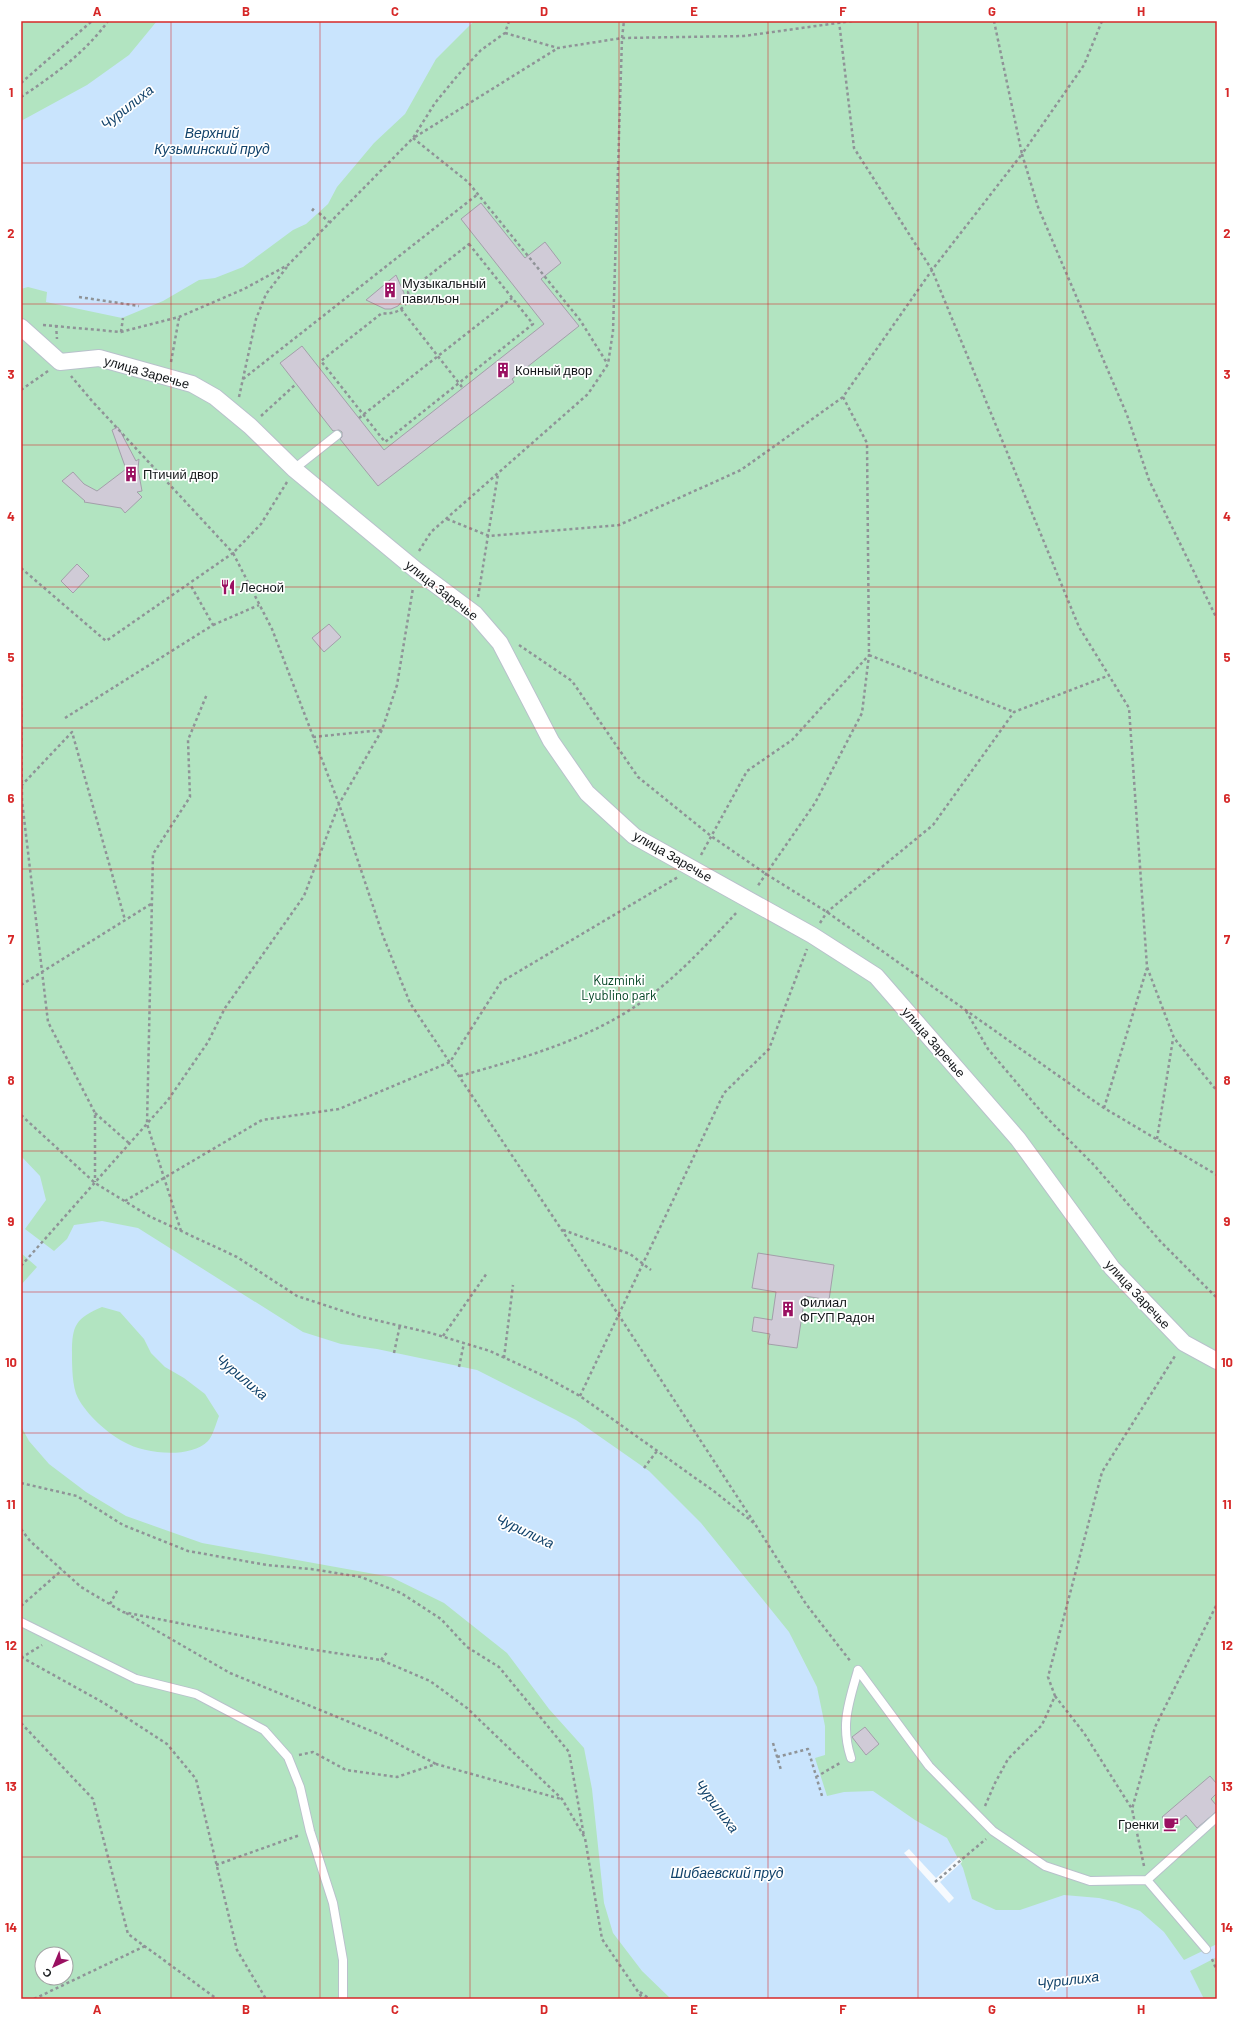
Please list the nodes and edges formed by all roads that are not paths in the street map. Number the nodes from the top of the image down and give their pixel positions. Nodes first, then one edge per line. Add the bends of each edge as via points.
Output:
1 (21, 327) edge
2 (337, 435) dead end
3 (294, 469) junction
4 (1217, 1361) edge
5 (21, 1622) edge
6 (852, 1758) road end
7 (1217, 1818) edge
8 (1147, 1880) junction
9 (1206, 1949) dead end
10 (343, 1999) edge

1 - 3 street, улица Заречье via 60,362 99,358 192,384 215,397 235,413
2 - 3 lane
3 - 4 street, улица Заречье via 416,570 475,614 500,643 551,741 587,793 634,836 812,935 876,976 1018,1140 1112,1268 1184,1343
5 - 10 lane via 136,1679 196,1694 264,1730 288,1757 300,1787 310,1831 333,1904 343,1960
6 - 8 lane via 846,1742 846,1714 858,1670 929,1766 993,1831 1045,1866 1090,1881
7 - 8 lane
8 - 9 lane

